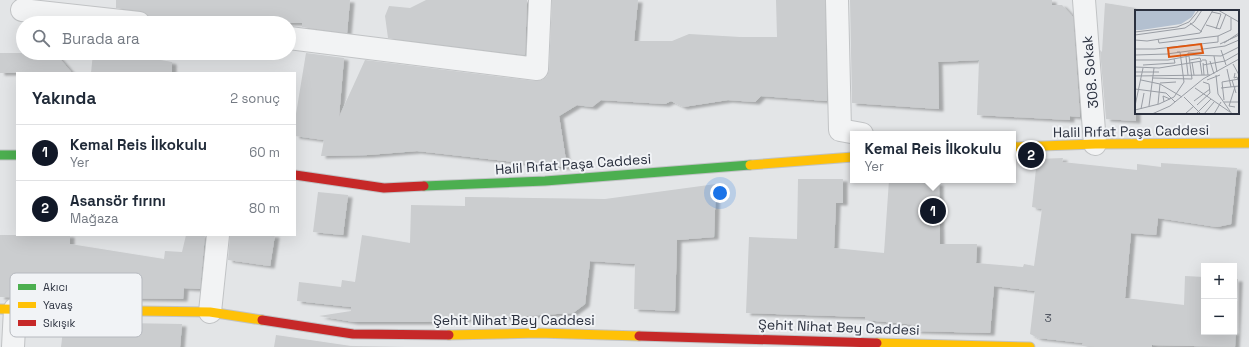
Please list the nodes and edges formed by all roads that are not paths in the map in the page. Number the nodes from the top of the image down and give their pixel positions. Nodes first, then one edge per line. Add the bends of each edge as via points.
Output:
1 (540, 0) edge
2 (836, 0) edge
3 (1084, 0) edge
4 (22, 10) dead end
5 (76, 16) edge
6 (296, 39) edge
7 (850, 132) edge
8 (1249, 143) edge
9 (1095, 144) junction
10 (1016, 148) edge
11 (0, 154) edge
12 (16, 155) edge
13 (850, 157) edge
14 (296, 174) edge
15 (218, 236) edge
16 (8, 309) edge
17 (142, 311) edge
18 (210, 312) junction
19 (10, 324) edge
20 (12, 337) edge
21 (13, 347) edge
22 (1030, 347) edge

1 - 6 street via 537,69
2 - 7 street via 840,130
3 - 9 street, 308. Sokak
4 - 5 street
8 - 9 street, Halil Rıfat Paşa Caddesi
9 - 10 street, Halil Rıfat Paşa Caddesi
11 - 12 street
13 - 14 street, Halil Rıfat Paşa Caddesi via 545,181 384,188
15 - 18 street
16 - 19 street
17 - 18 street, Şehit Nihat Bey Caddesi
18 - 22 street, Şehit Nihat Bey Caddesi via 353,334 538,332
20 - 21 street

